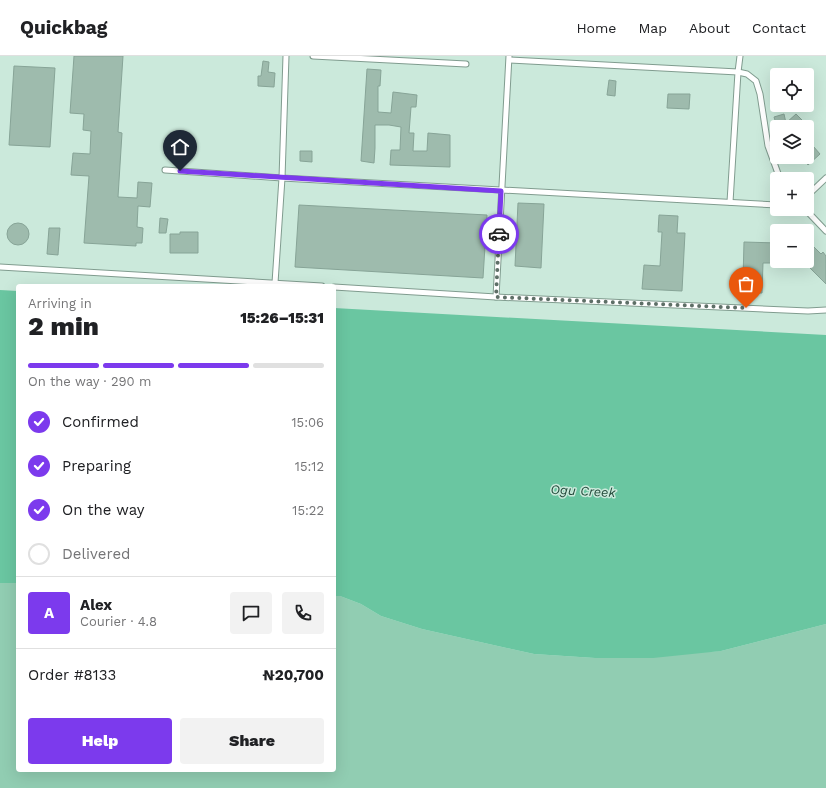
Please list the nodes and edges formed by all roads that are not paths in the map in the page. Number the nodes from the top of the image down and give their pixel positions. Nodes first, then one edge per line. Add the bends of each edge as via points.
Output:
1 (286, 56) edge
2 (313, 56) edge
3 (740, 56) edge
4 (509, 58) edge
5 (466, 64) dead end
6 (738, 72) junction
7 (165, 170) dead end
8 (777, 172) edge
9 (282, 178) junction
10 (826, 178) edge
11 (814, 189) edge
12 (501, 191) junction
13 (730, 202) junction
14 (770, 205) edge
15 (812, 216) edge
16 (826, 231) edge
17 (0, 267) edge
18 (275, 283) junction
19 (291, 284) edge
20 (336, 287) edge
21 (496, 297) junction
22 (826, 310) edge

1 - 9 lane
2 - 5 lane
3 - 6 lane
4 - 6 lane
4 - 12 lane
6 - 8 lane via 756,80 768,146
6 - 13 lane
7 - 9 lane
9 - 12 lane
9 - 18 lane
10 - 11 lane
12 - 13 lane
12 - 21 lane
13 - 14 lane
15 - 16 lane
17 - 18 lane
18 - 19 lane
20 - 21 lane
21 - 22 lane

